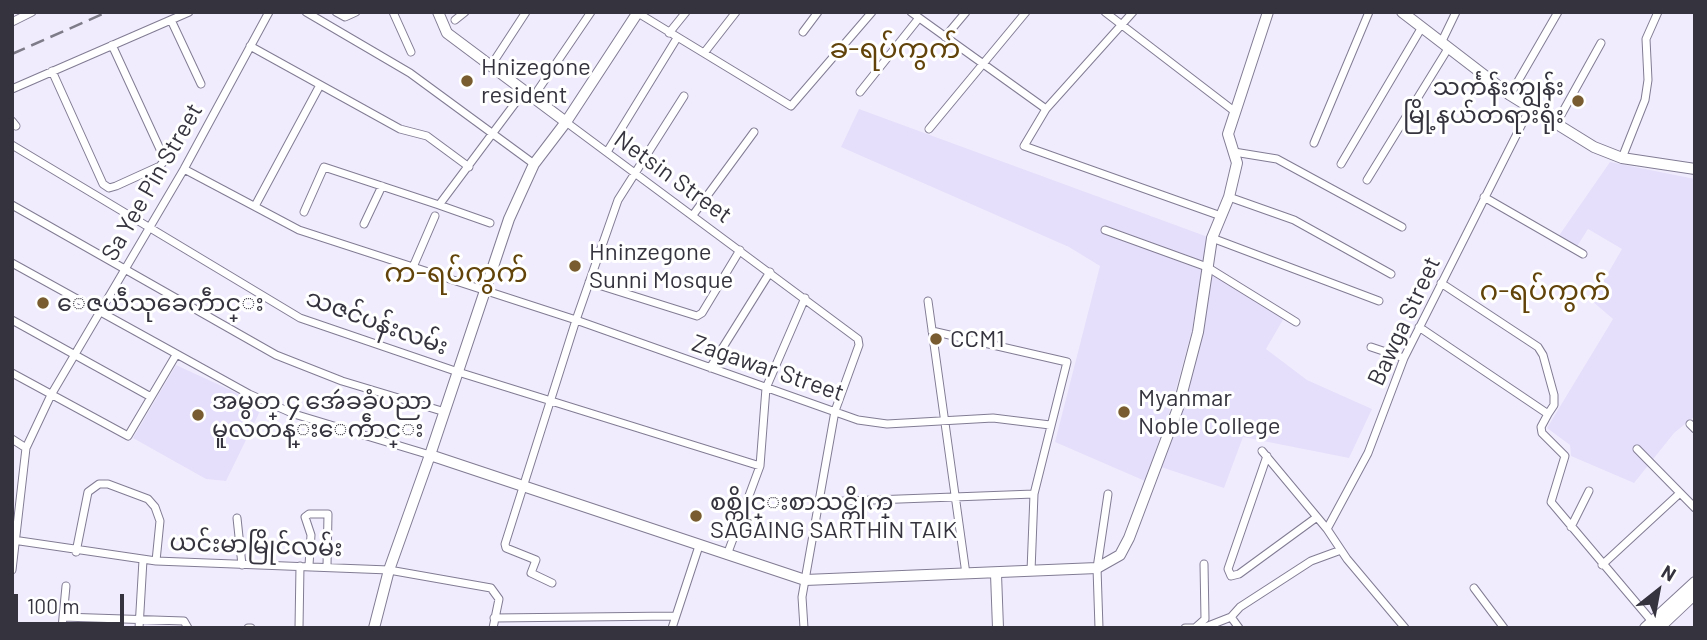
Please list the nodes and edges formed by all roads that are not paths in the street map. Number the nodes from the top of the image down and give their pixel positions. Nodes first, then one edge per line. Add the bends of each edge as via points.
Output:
1 (32, 12) edge
2 (189, 12) edge
3 (269, 12) edge
4 (306, 12) edge
5 (336, 12) edge
6 (356, 12) edge
7 (393, 12) edge
8 (438, 12) edge
9 (466, 12) edge
10 (526, 12) edge
11 (591, 12) edge
12 (686, 12) edge
13 (736, 12) edge
14 (818, 12) edge
15 (872, 12) edge
16 (911, 12) edge
17 (966, 12) edge
18 (1026, 12) edge
19 (1105, 12) edge
20 (1133, 12) edge
21 (1268, 12) edge
22 (1368, 12) edge
23 (1402, 12) edge
24 (1456, 12) edge
25 (1558, 12) edge
26 (1658, 12) edge
27 (638, 13) edge
28 (919, 18) junction
29 (171, 20) junction
30 (455, 20) dead end
31 (12, 22) edge
32 (1123, 26) junction
33 (1422, 27) junction
34 (803, 32) dead end
35 (669, 33) junction
36 (945, 37) junction
37 (677, 38) junction
38 (1601, 43) dead end
39 (1445, 44) junction
40 (113, 45) junction
41 (250, 46) junction
42 (411, 52) dead end
43 (704, 53) junction
44 (496, 58) dead end
45 (982, 65) junction
46 (52, 71) junction
47 (201, 84) dead end
48 (319, 87) junction
49 (12, 89) edge
50 (525, 90) junction
51 (538, 90) dead end
52 (860, 92) dead end
53 (1510, 94) junction
54 (684, 96) dead end
55 (1530, 108) junction
56 (1046, 109) junction
57 (1234, 111) junction
58 (566, 122) junction
59 (1556, 124) junction
60 (929, 129) dead end
61 (754, 132) dead end
62 (494, 133) junction
63 (1314, 143) dead end
64 (12, 145) edge
65 (607, 152) junction
66 (1234, 152) junction
67 (1622, 158) junction
68 (1341, 163) dead end
69 (534, 164) junction
70 (469, 167) junction
71 (184, 169) junction
72 (1694, 169) edge
73 (635, 173) junction
74 (1367, 180) dead end
75 (382, 186) junction
76 (1229, 197) junction
77 (1485, 197) junction
78 (12, 205) edge
79 (439, 205) junction
80 (255, 206) junction
81 (304, 212) dead end
82 (693, 215) junction
83 (435, 216) dead end
84 (1221, 216) junction
85 (491, 223) dead end
86 (364, 224) dead end
87 (1402, 228) dead end
88 (149, 229) junction
89 (1105, 230) dead end
90 (1212, 238) junction
91 (740, 250) junction
92 (1583, 254) dead end
93 (12, 263) edge
94 (412, 267) junction
95 (1208, 267) junction
96 (124, 271) junction
97 (770, 272) junction
98 (1391, 274) dead end
99 (589, 282) junction
100 (1441, 283) junction
101 (484, 290) junction
102 (805, 298) junction
103 (928, 301) dead end
104 (1379, 301) dead end
105 (98, 313) junction
106 (12, 320) edge
107 (576, 320) junction
108 (1296, 322) dead end
109 (1419, 327) junction
110 (932, 331) junction
111 (1371, 347) dead end
112 (176, 355) junction
113 (74, 356) junction
114 (1404, 358) junction
115 (710, 368) junction
116 (458, 372) junction
117 (12, 373) edge
118 (766, 388) junction
119 (51, 395) junction
120 (151, 397) junction
121 (551, 398) junction
122 (835, 411) junction
123 (445, 412) junction
124 (1548, 414) junction
125 (945, 422) junction
126 (1050, 425) junction
127 (12, 439) edge
128 (26, 448) junction
129 (1637, 449) dead end
130 (430, 455) junction
131 (760, 466) junction
132 (523, 487) junction
133 (1589, 491) dead end
134 (1680, 493) junction
135 (1034, 494) junction
136 (1108, 494) dead end
137 (956, 498) junction
138 (820, 502) junction
139 (1695, 509) edge
140 (1317, 517) junction
141 (236, 518) dead end
142 (1571, 527) junction
143 (1327, 530) junction
144 (15, 540) edge
145 (699, 546) junction
146 (1341, 550) junction
147 (76, 552) junction
148 (727, 555) junction
149 (143, 560) junction
150 (156, 561) junction
151 (1204, 564) dead end
152 (242, 565) junction
153 (1602, 565) junction
154 (305, 566) junction
155 (327, 566) junction
156 (1097, 568) junction
157 (12, 570) edge
158 (388, 570) junction
159 (1031, 571) junction
160 (966, 574) junction
161 (996, 574) junction
162 (805, 580) junction
163 (1695, 582) edge
164 (552, 583) dead end
165 (66, 586) dead end
166 (1474, 588) dead end
167 (1695, 594) edge
168 (675, 616) junction
169 (63, 617) junction
170 (572, 617) junction
171 (1231, 617) junction
172 (494, 618) junction
173 (139, 624) edge
174 (1656, 625) edge
175 (1196, 627) edge
176 (62, 628) edge
177 (188, 628) edge
178 (299, 628) edge
179 (374, 628) edge
180 (494, 628) edge
181 (572, 628) edge
182 (672, 628) edge
183 (804, 628) edge
184 (998, 628) edge
185 (1099, 628) edge
186 (1185, 628) edge
187 (1203, 628) edge
188 (1239, 628) edge
189 (1405, 628) edge
190 (1504, 628) edge

1 - 31 street
2 - 29 street
3 - 41 street, Sa Yee Pin Street
4 - 62 street via 410,73
5 - 6 street via 345,18
7 - 42 street
8 - 50 street via 447,33
9 - 30 street
10 - 44 street
11 - 51 street
12 - 35 street
13 - 43 street
14 - 34 street
15 - 43 street via 791,106
16 - 28 street
17 - 36 street
18 - 45 street
19 - 32 street
20 - 32 street
21 - 57 street
22 - 63 street
23 - 33 street
24 - 39 street
25 - 53 street
26 - 67 street via 1646,39 1645,100
27 - 35 street
27 - 58 street
28 - 36 street
28 - 52 street
29 - 40 street
29 - 47 street
32 - 56 street
32 - 57 street
33 - 39 street
33 - 68 street
35 - 37 street
36 - 45 street
37 - 43 street
37 - 65 street
38 - 59 street
39 - 53 street
39 - 74 street
40 - 46 street
40 - 46 street via 165,160 116,186 103,184
41 - 48 street
41 - 71 street, Sa Yee Pin Street
45 - 56 street
45 - 60 street
46 - 49 street
48 - 70 street via 400,129 427,136
48 - 80 street
50 - 58 street
50 - 62 street
53 - 55 street
54 - 73 street
55 - 59 street
55 - 77 street, Bawga Street
56 - 84 street via 1024,142 1026,149
57 - 66 street via 1228,134
58 - 65 street, Netsin Street
58 - 69 street
59 - 67 street
61 - 82 street
62 - 69 street
62 - 70 street
64 - 88 street, သဇင်ပန်းလမ်း
65 - 73 street, Netsin Street
66 - 76 street via 1237,163
66 - 87 street via 1277,159
67 - 72 street
69 - 101 street
70 - 79 street
71 - 80 street, Zagawar Street
71 - 88 street, Sa Yee Pin Street
73 - 82 street, Netsin Street
73 - 99 street via 618,200
75 - 79 street
75 - 81 street via 324,167
75 - 86 street
76 - 84 street
76 - 98 street via 1294,220
77 - 92 street
77 - 100 street, Bawga Street
78 - 96 street
79 - 85 street
80 - 94 street, Zagawar Street via 299,230
82 - 91 street, Netsin Street
83 - 94 street
84 - 90 street
88 - 96 street, Sa Yee Pin Street
88 - 116 street, သဇင်ပန်းလမ်း via 300,318
89 - 95 street
90 - 95 street
90 - 104 street
91 - 97 street, Netsin Street
91 - 99 street via 696,316
93 - 105 street
94 - 101 street, Zagawar Street
95 - 108 street
95 - 156 street via 1198,332 1178,408 1129,538 1120,555
96 - 105 street, Sa Yee Pin Street
96 - 123 street via 276,355 342,381
97 - 102 street, Netsin Street
97 - 115 street
99 - 107 street
100 - 109 street, Bawga Street
100 - 124 street via 1538,347 1554,395
101 - 107 street, Zagawar Street
101 - 116 street
102 - 118 street
102 - 122 street, Netsin Street via 858,339
103 - 110 street
105 - 112 street
105 - 113 street, Sa Yee Pin Street
106 - 113 street
107 - 115 street, Zagawar Street
107 - 121 street
109 - 114 street, Bawga Street
109 - 124 street
110 - 125 street
110 - 126 street via 1064,359
111 - 114 street
112 - 120 street
112 - 130 street via 294,414
113 - 119 street, Sa Yee Pin Street
113 - 120 street
114 - 143 street, Bawga Street via 1368,453
115 - 118 street, Zagawar Street
116 - 121 street, သဇင်ပန်းလမ်း
116 - 123 street
117 - 119 street
118 - 122 street, Zagawar Street
118 - 131 street
119 - 120 street via 128,436
119 - 128 street, Sa Yee Pin Street
121 - 131 street, သဇင်ပန်းလမ်း
121 - 132 street
122 - 125 street, Zagawar Street via 887,424
122 - 138 street
123 - 130 street
124 - 142 street via 1542,433 1565,456 1551,502
125 - 126 street, Zagawar Street via 993,418
125 - 137 street
126 - 135 street
127 - 128 street
128 - 144 street, Sa Yee Pin Street
129 - 134 street
130 - 132 street
130 - 158 street
131 - 148 street
132 - 145 street
132 - 164 street via 504,547 536,560 531,573
133 - 142 street
134 - 139 street
134 - 153 street
135 - 137 street
135 - 159 street
136 - 156 street
137 - 138 street
137 - 160 street
138 - 162 street
140 - 140 street via 1238,575 1231,576 1228,569 1265,454
140 - 143 street
141 - 152 street
142 - 153 street
143 - 146 street
144 - 147 street, ယင်းမာမြိုင်လမ်း
144 - 157 street, Sa Yee Pin Street
145 - 148 street
145 - 168 street
146 - 171 street via 1311,561
146 - 189 street
147 - 149 street, ယင်းမာမြိုင်လမ်း
147 - 150 street via 88,492 108,484 148,499 159,514
148 - 162 street
149 - 150 street, ယင်းမာမြိုင်လမ်း
149 - 173 street
150 - 152 street, ယင်းမာမြိုင်လမ်း
151 - 175 street via 1205,619
152 - 154 street, ယင်းမာမြိုင်လမ်း
153 - 174 street
154 - 155 street, ယင်းမာမြိုင်လမ်း
154 - 155 street via 311,534 305,517 328,514
154 - 178 street
155 - 158 street, ယင်းမာမြိုင်လမ်း
156 - 159 street
156 - 185 street
158 - 172 street, ယင်းမာမြိုင်လမ်း via 491,588 499,599
158 - 179 street
159 - 161 street
160 - 161 street
160 - 162 street
161 - 184 street
162 - 183 street
163 - 174 street
165 - 169 street
166 - 190 street
167 - 174 street
168 - 170 street
168 - 182 street
169 - 173 street
169 - 176 street
170 - 172 street
170 - 181 street
171 - 187 street
171 - 188 street
172 - 180 street
173 - 177 street via 184,621
175 - 186 street

